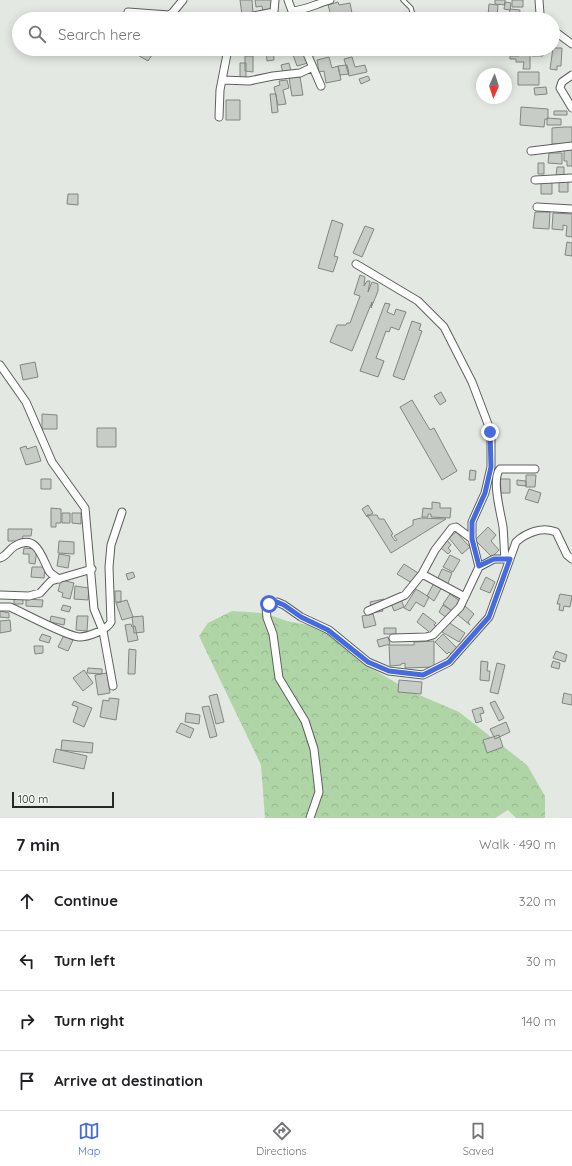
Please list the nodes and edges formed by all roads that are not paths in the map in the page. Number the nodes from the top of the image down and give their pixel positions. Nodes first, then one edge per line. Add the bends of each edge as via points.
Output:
1 (183, 0) edge
2 (275, 0) edge
3 (288, 0) edge
4 (330, 0) edge
5 (402, 0) edge
6 (538, 0) edge
7 (173, 12) edge
8 (274, 12) edge
9 (292, 12) joint
10 (412, 12) edge
11 (540, 12) edge
12 (560, 35) edge
13 (572, 44) edge
14 (227, 56) edge
15 (308, 56) edge
16 (313, 67) junction
17 (572, 75) edge
18 (222, 80) junction
19 (321, 86) dead end
20 (572, 108) edge
21 (219, 117) dead end
22 (572, 146) edge
23 (531, 151) dead end
24 (572, 178) edge
25 (535, 180) dead end
26 (537, 207) dead end
27 (572, 209) edge
28 (356, 264) dead end
29 (0, 365) edge
30 (535, 469) dead end
31 (122, 512) dead end
32 (472, 539) junction
33 (0, 558) edge
34 (507, 559) junction
35 (572, 559) edge
36 (479, 566) junction
37 (92, 569) junction
38 (422, 574) junction
39 (59, 579) junction
40 (0, 595) edge
41 (464, 597) junction
42 (0, 606) edge
43 (368, 611) dead end
44 (103, 631) junction
45 (393, 638) dead end
46 (113, 686) dead end
47 (310, 818) edge

1 - 7 street
2 - 8 street
3 - 9 street
4 - 9 street via 306,10
5 - 10 lane
6 - 11 street
12 - 13 street
14 - 18 street
15 - 16 street
16 - 18 street via 300,73 249,81
16 - 19 street
17 - 20 street via 562,82 560,88
18 - 21 street
22 - 23 street
24 - 25 street
26 - 27 street
28 - 32 street via 418,301 444,327 472,382 490,432 491,467 485,493 472,522
29 - 37 street via 26,402 52,462 85,508
30 - 34 street via 500,468 498,471 497,489
31 - 44 street via 111,545 109,567 112,622
32 - 36 street
32 - 38 street via 456,527 452,528 435,550
33 - 39 street via 15,545 34,545 50,572
34 - 35 street via 516,542 524,535 548,529 556,532 567,555
34 - 36 street via 494,559
34 - 47 street via 489,617 449,662 423,675 389,671 368,662 328,630 301,617 284,605 277,602 269,604 266,608 267,618 273,634 279,678 305,720 318,768 319,792
36 - 41 street
37 - 39 street
37 - 44 street via 94,609
38 - 41 street
38 - 43 street via 405,595
39 - 40 street via 51,581 40,593 29,596
41 - 45 street via 460,607 433,635
42 - 44 street via 10,607 79,637
44 - 46 street

